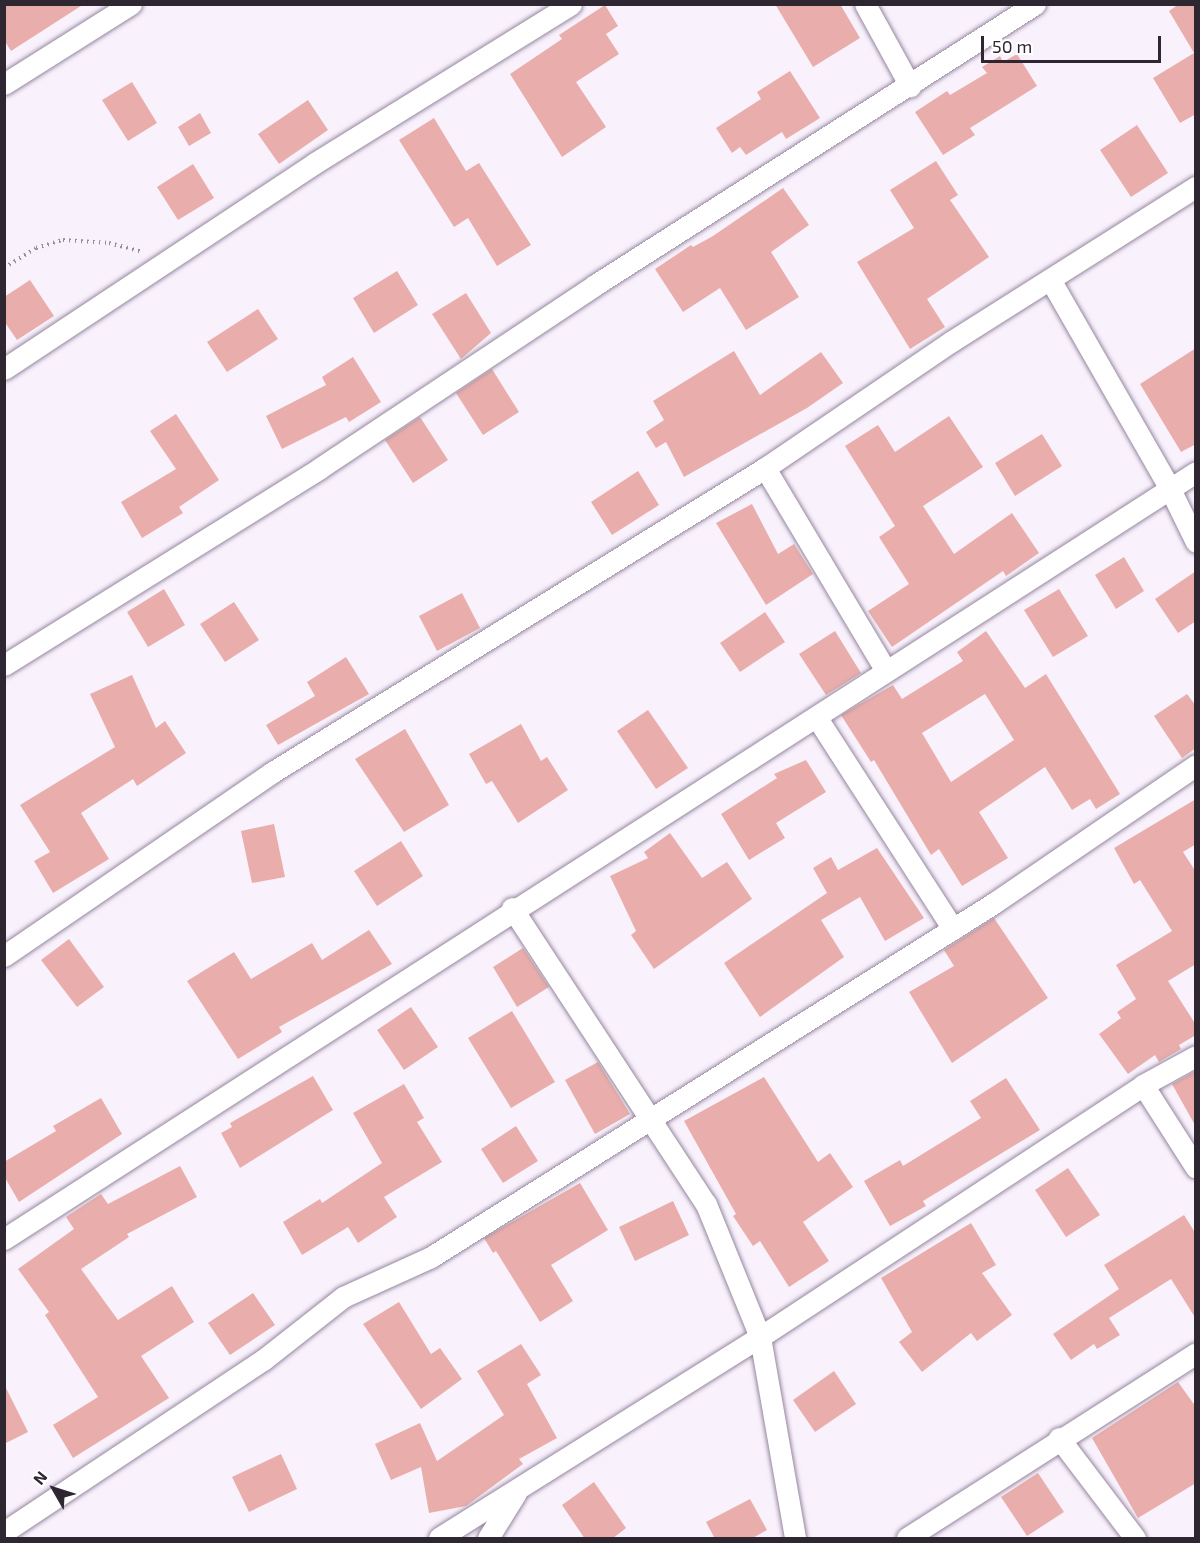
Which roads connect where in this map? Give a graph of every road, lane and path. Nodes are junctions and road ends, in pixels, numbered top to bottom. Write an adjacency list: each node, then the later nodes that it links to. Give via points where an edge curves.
1 (131, 4): 5 (street)
2 (571, 4): 9 (street, via 315,163)
3 (865, 4): 6 (street)
4 (1035, 4): 6 (street)
5 (4, 84)
6 (910, 87): 16 (street, via 743,189 320,468)
7 (1196, 187): 10 (street)
8 (4, 268): 9 (path, via 36,248 63,240 109,243 142,252)
9 (161, 268): 11 (street)
10 (1051, 281): 12 (street, via 952,341); 14 (street)
11 (4, 369)
12 (765, 468): 17 (street); 22 (street, via 271,773)
13 (1196, 472): 14 (street)
14 (1169, 487): 15 (street); 17 (street)
15 (1196, 542)
16 (4, 665)
17 (886, 671): 18 (street)
18 (817, 718): 20 (street); 21 (street)
19 (1196, 765): 21 (street)
20 (512, 908): 25 (street); 27 (street, via 425,969)
21 (953, 929): 25 (street)
22 (4, 956)
23 (1196, 1056): 24 (street)
24 (1143, 1085): 26 (street); 28 (street)
25 (653, 1118): 28 (street, via 706,1204); 32 (street, via 431,1257 343,1297 263,1360)
26 (1196, 1168)
27 (4, 1239)
28 (760, 1337): 31 (street); 35 (street)
29 (1196, 1353): 30 (street)
30 (1059, 1438): 36 (street, via 1006,1477); 37 (street)
31 (519, 1488): 33 (street); 34 (street)
32 (4, 1532)
33 (439, 1539)
34 (488, 1539)
35 (795, 1539)
36 (907, 1539)
37 (1135, 1539)

